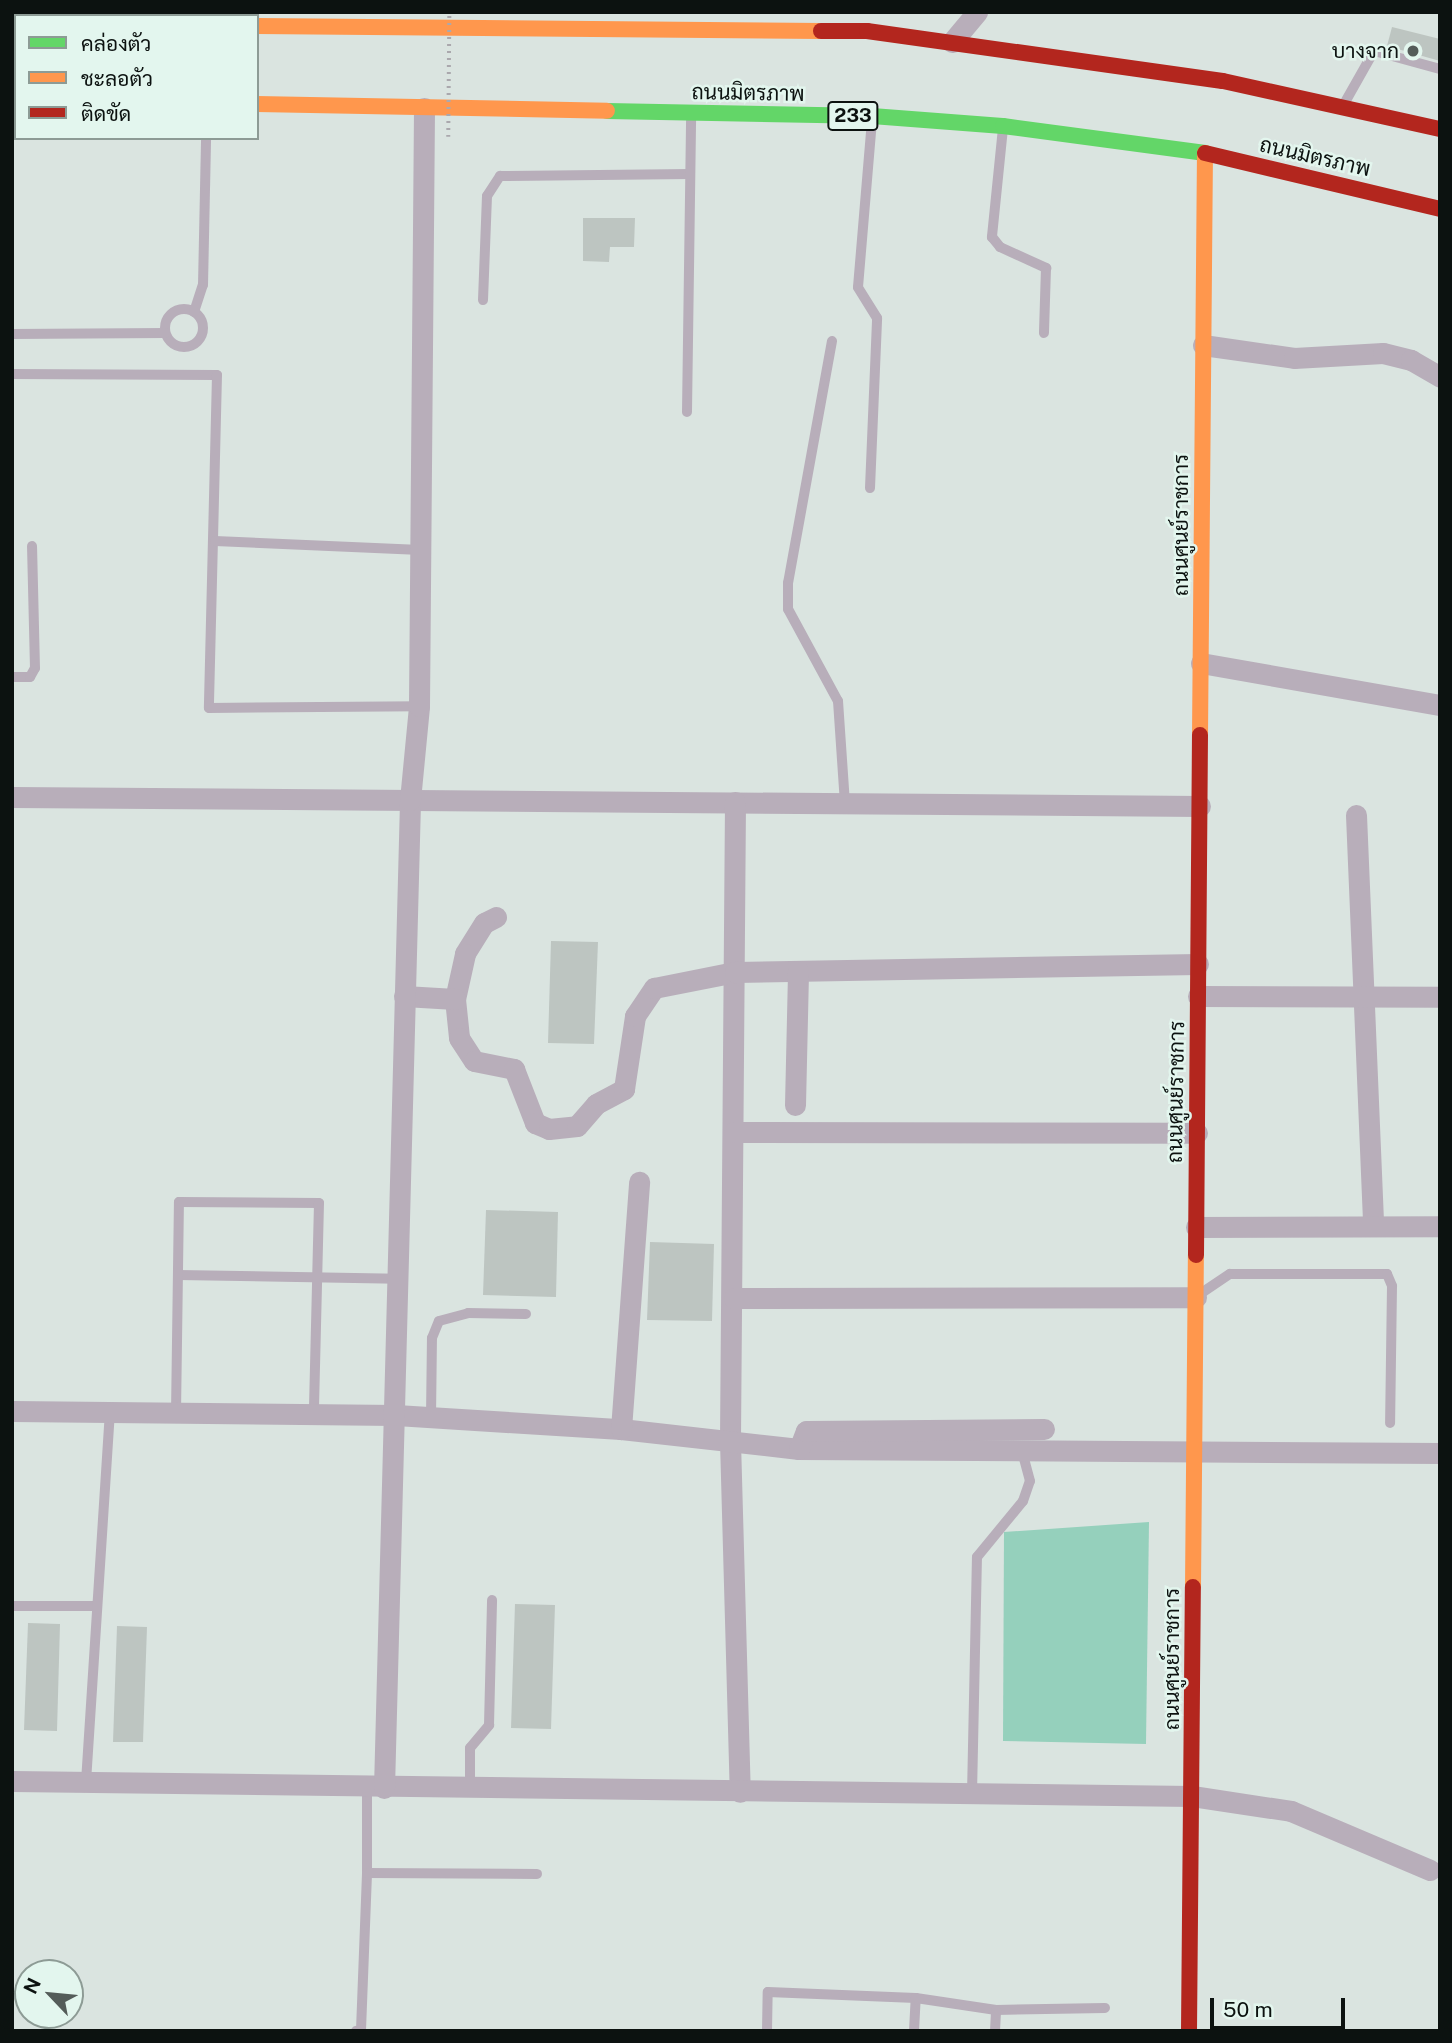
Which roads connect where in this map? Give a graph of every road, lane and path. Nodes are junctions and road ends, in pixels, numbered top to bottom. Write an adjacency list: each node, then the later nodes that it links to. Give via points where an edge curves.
1 (449, 12): 18 (path, bridge)
2 (976, 12): 9 (street)
3 (259, 18): 4 (main road)
4 (305, 19): 5 (main road); 8 (main road)
5 (477, 20): 6 (main road)
6 (662, 21): 7 (main road)
7 (869, 22): 9 (main road)
8 (259, 26)
9 (952, 43): 12 (main road, via 1223,81)
10 (1440, 69): 12 (lane, via 1374,51)
11 (259, 104): 13 (main road, ถนนมิตรภาพ / 233)
12 (1343, 104): 17 (main road)
13 (424, 108): 14 (main road, ถนนมิตรภาพ / 233); 36 (street)
14 (691, 112): 15 (main road, ถนนมิตรภาพ / 233); 21 (lane)
15 (872, 116): 16 (main road, ถนนมิตรภาพ / 233); 33 (lane, via 858,287 877,318)
16 (1003, 127): 20 (main road, ถนนมิตรภาพ / 233); 26 (lane, via 992,237 1000,247 1048,272)
17 (1440, 129)
18 (448, 137)
19 (206, 140): 24 (lane, via 203,285)
20 (1205, 153): 22 (main road, ถนนมิตรภาพ / 233); 29 (main road, ถนนศูนย์ราชการ)
21 (690, 174): 23 (lane, via 500,176 487,197); 32 (lane)
22 (1440, 209)
23 (482, 300)
24 (194, 312): 25 (lane, via 175,312); 25 (lane, via 202,327 197,342 181,347)
25 (166, 332): 27 (lane)
26 (1044, 333)
27 (12, 334)
28 (832, 341): 44 (lane, via 788,583 788,609 838,701)
29 (1203, 345): 31 (street, via 1294,358 1383,353 1411,360); 37 (main road, ถนนศูนย์ราชการ)
30 (12, 374): 34 (lane, via 217,375)
31 (1440, 377)
32 (687, 412)
33 (870, 488)
34 (215, 541): 36 (lane); 40 (lane, via 209,708)
35 (32, 546): 38 (lane, via 35,668 30,677)
36 (421, 550): 40 (street)
37 (1201, 663): 39 (street); 45 (main road, ถนนศูนย์ราชการ)
38 (12, 677)
39 (1440, 705)
40 (419, 706): 42 (street)
41 (12, 797): 42 (street)
42 (410, 800): 43 (street); 51 (street)
43 (736, 802): 44 (street); 50 (street)
44 (845, 803): 45 (street)
45 (1200, 806): 48 (main road, ถนนศูนย์ราชการ)
46 (1356, 815): 53 (street)
47 (496, 917): 55 (street, via 484,923 470,944)
48 (1198, 964): 49 (street); 52 (main road, ถนนศูนย์ราชการ)
49 (798, 971): 50 (street); 56 (street)
50 (735, 972): 55 (street, via 654,988 642,998 624,1089 597,1104 577,1126 565,1128 535,1123 514,1069 486,1067 466,1053); 57 (street)
51 (404, 996): 55 (street); 65 (street)
52 (1198, 996): 53 (street); 58 (main road, ถนนศูนย์ราชการ)
53 (1364, 997): 54 (street); 60 (street)
54 (1440, 997)
55 (455, 999)
56 (795, 1105)
57 (734, 1132): 58 (street); 67 (street)
58 (1197, 1133): 62 (main road, ถนนศูนย์ราชการ)
59 (639, 1182): 76 (street)
60 (1373, 1226): 61 (street); 62 (street)
61 (1440, 1226)
62 (1196, 1227): 66 (main road, ถนนศูนย์ราชการ)
63 (178, 1275): 64 (lane); 64 (lane, via 179,1202 319,1203); 71 (lane)
64 (317, 1278): 65 (lane); 72 (lane)
65 (397, 1279): 73 (street)
66 (1196, 1297): 67 (street); 75 (lane, via 1230,1274 1387,1274 1392,1286); 81 (main road, ถนนศูนย์ราชการ)
67 (734, 1298): 78 (street)
68 (526, 1314): 74 (lane, via 468,1313 439,1321 432,1338)
69 (12, 1411): 70 (street)
70 (110, 1412): 71 (street); 85 (lane)
71 (176, 1413): 72 (street)
72 (314, 1414): 73 (street)
73 (396, 1415): 74 (street); 88 (street)
74 (431, 1417): 76 (street)
75 (1390, 1423)
76 (621, 1429): 78 (street)
77 (1044, 1429): 79 (street, via 806,1431)
78 (730, 1441): 79 (street); 90 (street)
79 (799, 1449): 80 (street)
80 (1022, 1452): 81 (street); 91 (lane, via 1030,1481 1023,1501 977,1557)
81 (1194, 1453): 82 (street); 92 (main road, ถนนศูนย์ราชการ)
82 (1440, 1453)
83 (492, 1600): 89 (lane, via 489,1726 470,1748)
84 (12, 1606): 85 (lane)
85 (97, 1606): 87 (lane)
86 (12, 1781): 87 (street)
87 (86, 1782): 88 (street)
88 (376, 1788): 89 (street); 94 (lane)
89 (470, 1789): 90 (street)
90 (740, 1791): 91 (street)
91 (972, 1794): 92 (street)
92 (1192, 1796): 93 (street, via 1291,1811); 104 (main road, ถนนศูนย์ราชการ)
93 (1430, 1870)
94 (367, 1873): 95 (lane); 99 (lane)
95 (537, 1874)
96 (916, 1998): 98 (lane); 101 (lane, via 768,1992); 102 (lane)
97 (1105, 2008): 98 (lane)
98 (996, 2010): 103 (lane)
99 (361, 2030): 100 (lane)
100 (356, 2031)
101 (767, 2031)
102 (914, 2031)
103 (995, 2031)
104 (1189, 2031)

